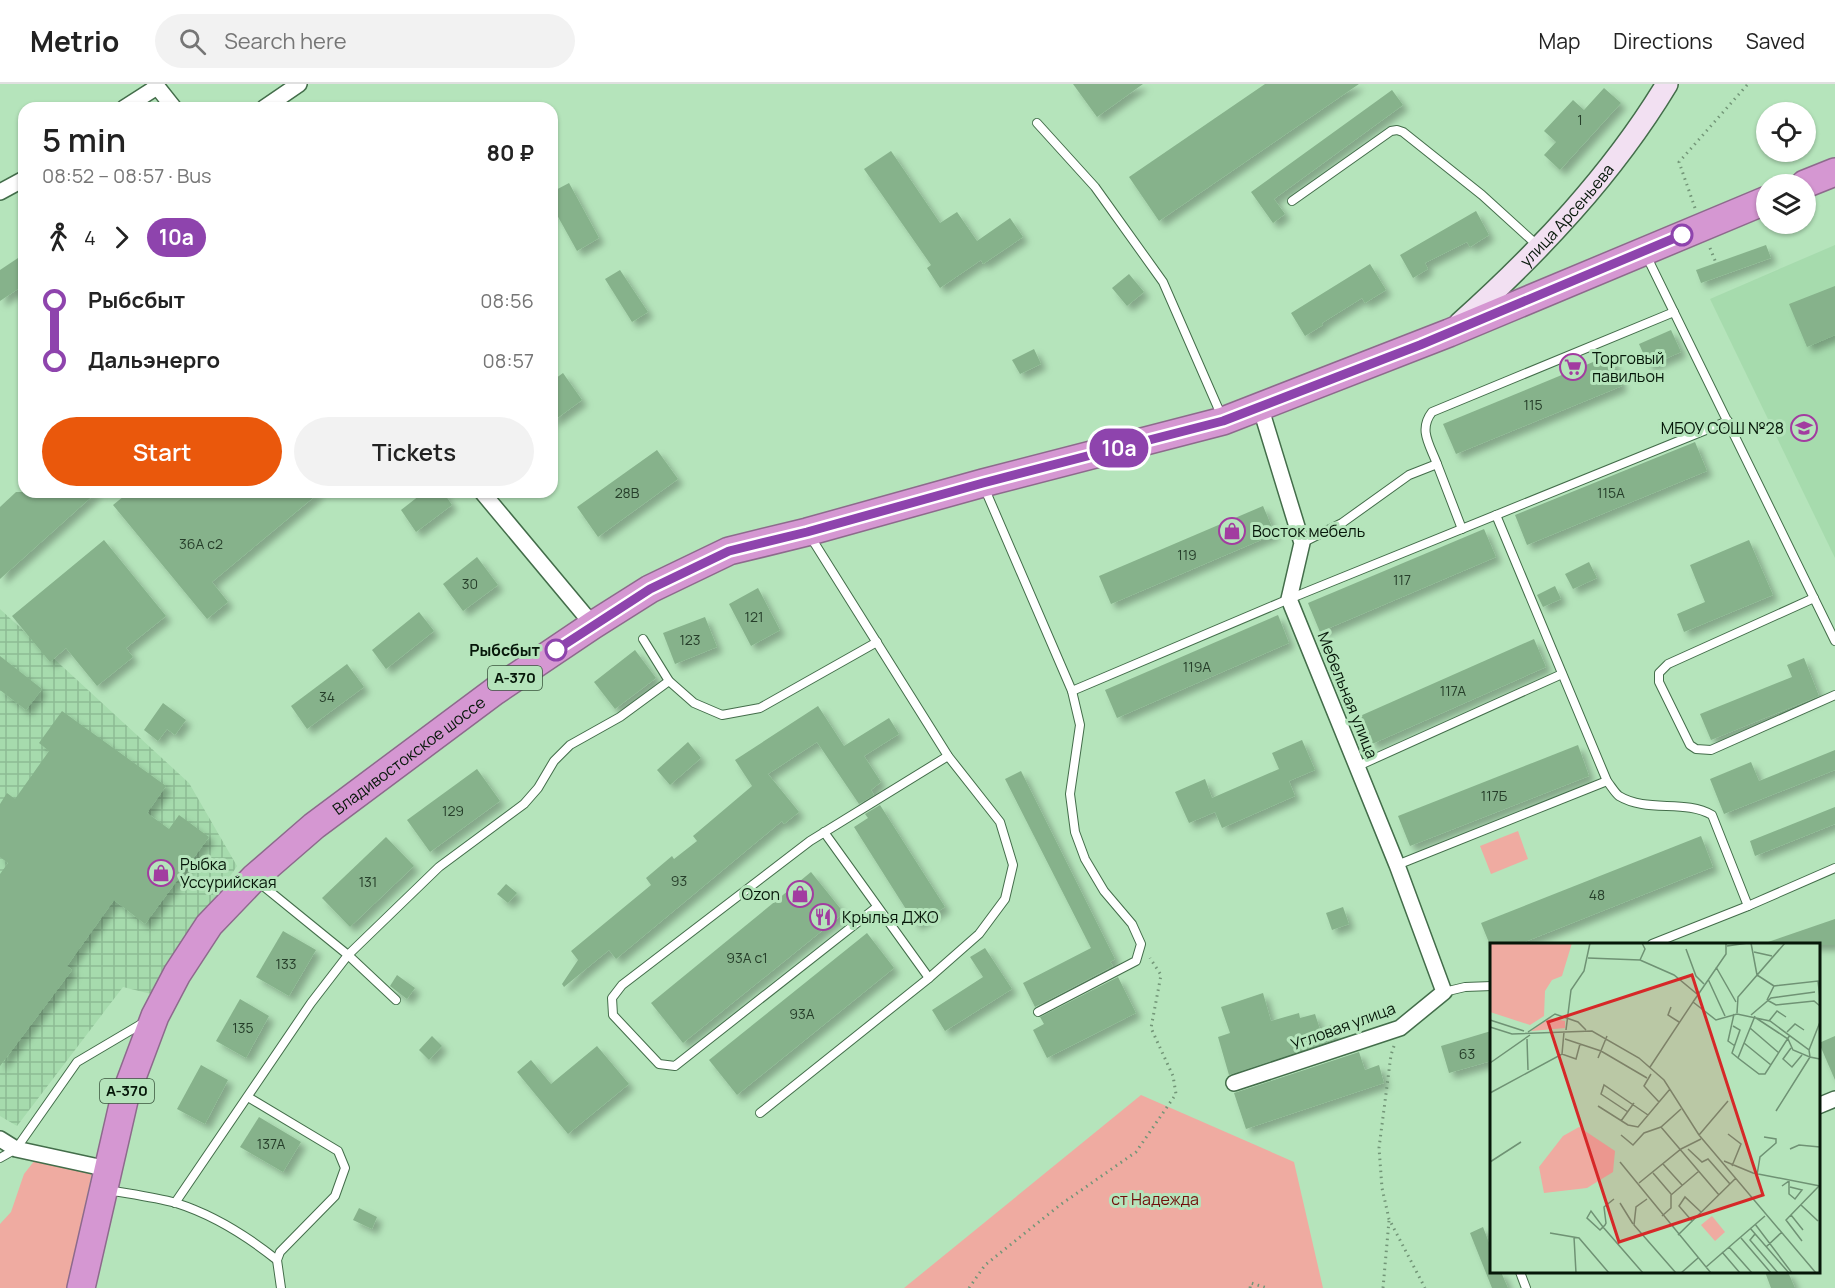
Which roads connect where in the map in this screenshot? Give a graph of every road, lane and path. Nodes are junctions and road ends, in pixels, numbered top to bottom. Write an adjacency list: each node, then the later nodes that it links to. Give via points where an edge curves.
1 (299, 84): 7 (street)
2 (1665, 84): 16 (street, улица Арсеньева, via 1648,114 1602,175)
3 (1748, 84): 9 (path)
4 (156, 85): 5 (street); 6 (street)
5 (132, 102)
6 (169, 102)
7 (273, 102)
8 (1037, 123): 21 (lane, via 1095,187 1162,282)
9 (1678, 162)
10 (1835, 172): 11 (highway)
11 (1816, 180)
12 (18, 182): 13 (street)
13 (0, 192)
14 (1292, 201): 16 (lane, via 1390,130 1397,130 1482,195)
15 (1756, 205): 17 (highway, Владивостокское шоссе / А-370)
16 (1540, 248): 19 (street, улица Арсеньева)
17 (1644, 251): 18 (lane); 19 (highway, Владивостокское шоссе / А-370)
18 (1674, 312): 22 (lane); 23 (lane, via 1432,412 1425,431)
19 (1449, 333): 20 (highway, Владивостокское шоссе / А-370)
20 (1260, 406): 21 (highway, Владивостокское шоссе / А-370); 29 (street)
21 (1223, 421): 24 (highway, Владивостокское шоссе / А-370)
22 (1728, 421): 26 (lane); 30 (lane)
23 (1437, 464): 27 (lane); 29 (lane, via 1408,475 1342,523)
24 (983, 483): 28 (highway, Владивостокское шоссе / А-370); 38 (lane)
25 (487, 498): 32 (street)
26 (1496, 515): 27 (lane); 36 (lane)
27 (1461, 529): 31 (lane)
28 (807, 532): 32 (highway, Владивостокское шоссе / А-370, via 729,551 650,589); 35 (lane)
29 (1302, 543): 31 (street)
30 (1814, 598): 34 (lane); 39 (lane, via 1668,663 1659,673 1659,682 1690,745 1696,749 1711,750)
31 (1289, 599): 38 (lane); 41 (street, Мебельная улица)
32 (593, 625): 46 (highway, Владивостокское шоссе / А-370, via 403,759 314,826)
33 (643, 639): 37 (lane)
34 (1835, 641)
35 (877, 642): 37 (lane, via 760,708 722,716 694,703); 40 (lane)
36 (1562, 674): 41 (lane); 42 (lane)
37 (669, 681): 51 (lane, via 620,717 570,745 524,804 439,867)
38 (1072, 691): 50 (lane, via 1080,725 1070,794 1075,832 1084,860 1132,924)
39 (1835, 695)
40 (948, 756): 43 (lane); 52 (lane, via 1000,822 1012,865 1005,899 979,934)
41 (1358, 766): 44 (street, Мебельная улица)
42 (1607, 781): 44 (lane); 47 (lane, via 1618,795 1636,802 1696,809 1712,815)
43 (824, 832): 48 (lane); 48 (lane, via 622,985 612,998 613,1015 659,1064 675,1066)
44 (1397, 865): 54 (street, Мебельная улица)
45 (1835, 868): 47 (lane)
46 (254, 878): 51 (lane); 57 (highway, Владивостокское шоссе / А-370, via 209,926)
47 (1748, 906): 49 (lane)
48 (877, 907): 52 (lane)
49 (1657, 943)
50 (1141, 944): 56 (lane, via 1136,961); 74 (path, via 1161,975 1151,1028 1173,1076 1176,1094 1136,1152 1060,1205 985,1265)
51 (348, 955): 55 (lane); 60 (lane)
52 (929, 978): 63 (lane)
53 (1490, 986): 54 (lane, Угловая улица)
54 (1443, 992): 58 (street, Угловая улица)
55 (396, 999)
56 (1038, 1012)
57 (155, 1016): 65 (lane, via 77,1062); 67 (highway, Владивостокское шоссе / А-370, via 125,1096)
58 (1400, 1028): 59 (street, Угловая улица); 69 (path, via 1391,1055 1379,1148)
59 (1234, 1083)
60 (248, 1097): 68 (lane); 70 (lane, via 338,1151 345,1168 335,1196 280,1252)
61 (1835, 1099): 62 (street)
62 (1820, 1105)
63 (760, 1113)
64 (0, 1139): 65 (street)
65 (16, 1149): 66 (lane); 67 (street)
66 (0, 1158)
67 (106, 1179): 68 (lane); 72 (highway, Владивостокское шоссе / А-370)
68 (175, 1203): 70 (lane, via 248,1237)
69 (1389, 1219): 77 (path); 78 (path)
70 (277, 1260): 73 (lane)
71 (1520, 1273): 79 (lane)
72 (81, 1288)
73 (281, 1288)
74 (969, 1288)
75 (1250, 1288): 76 (path, via 1251,1283)
76 (1267, 1288)
77 (1383, 1288)
78 (1425, 1288)
79 (1526, 1288)

